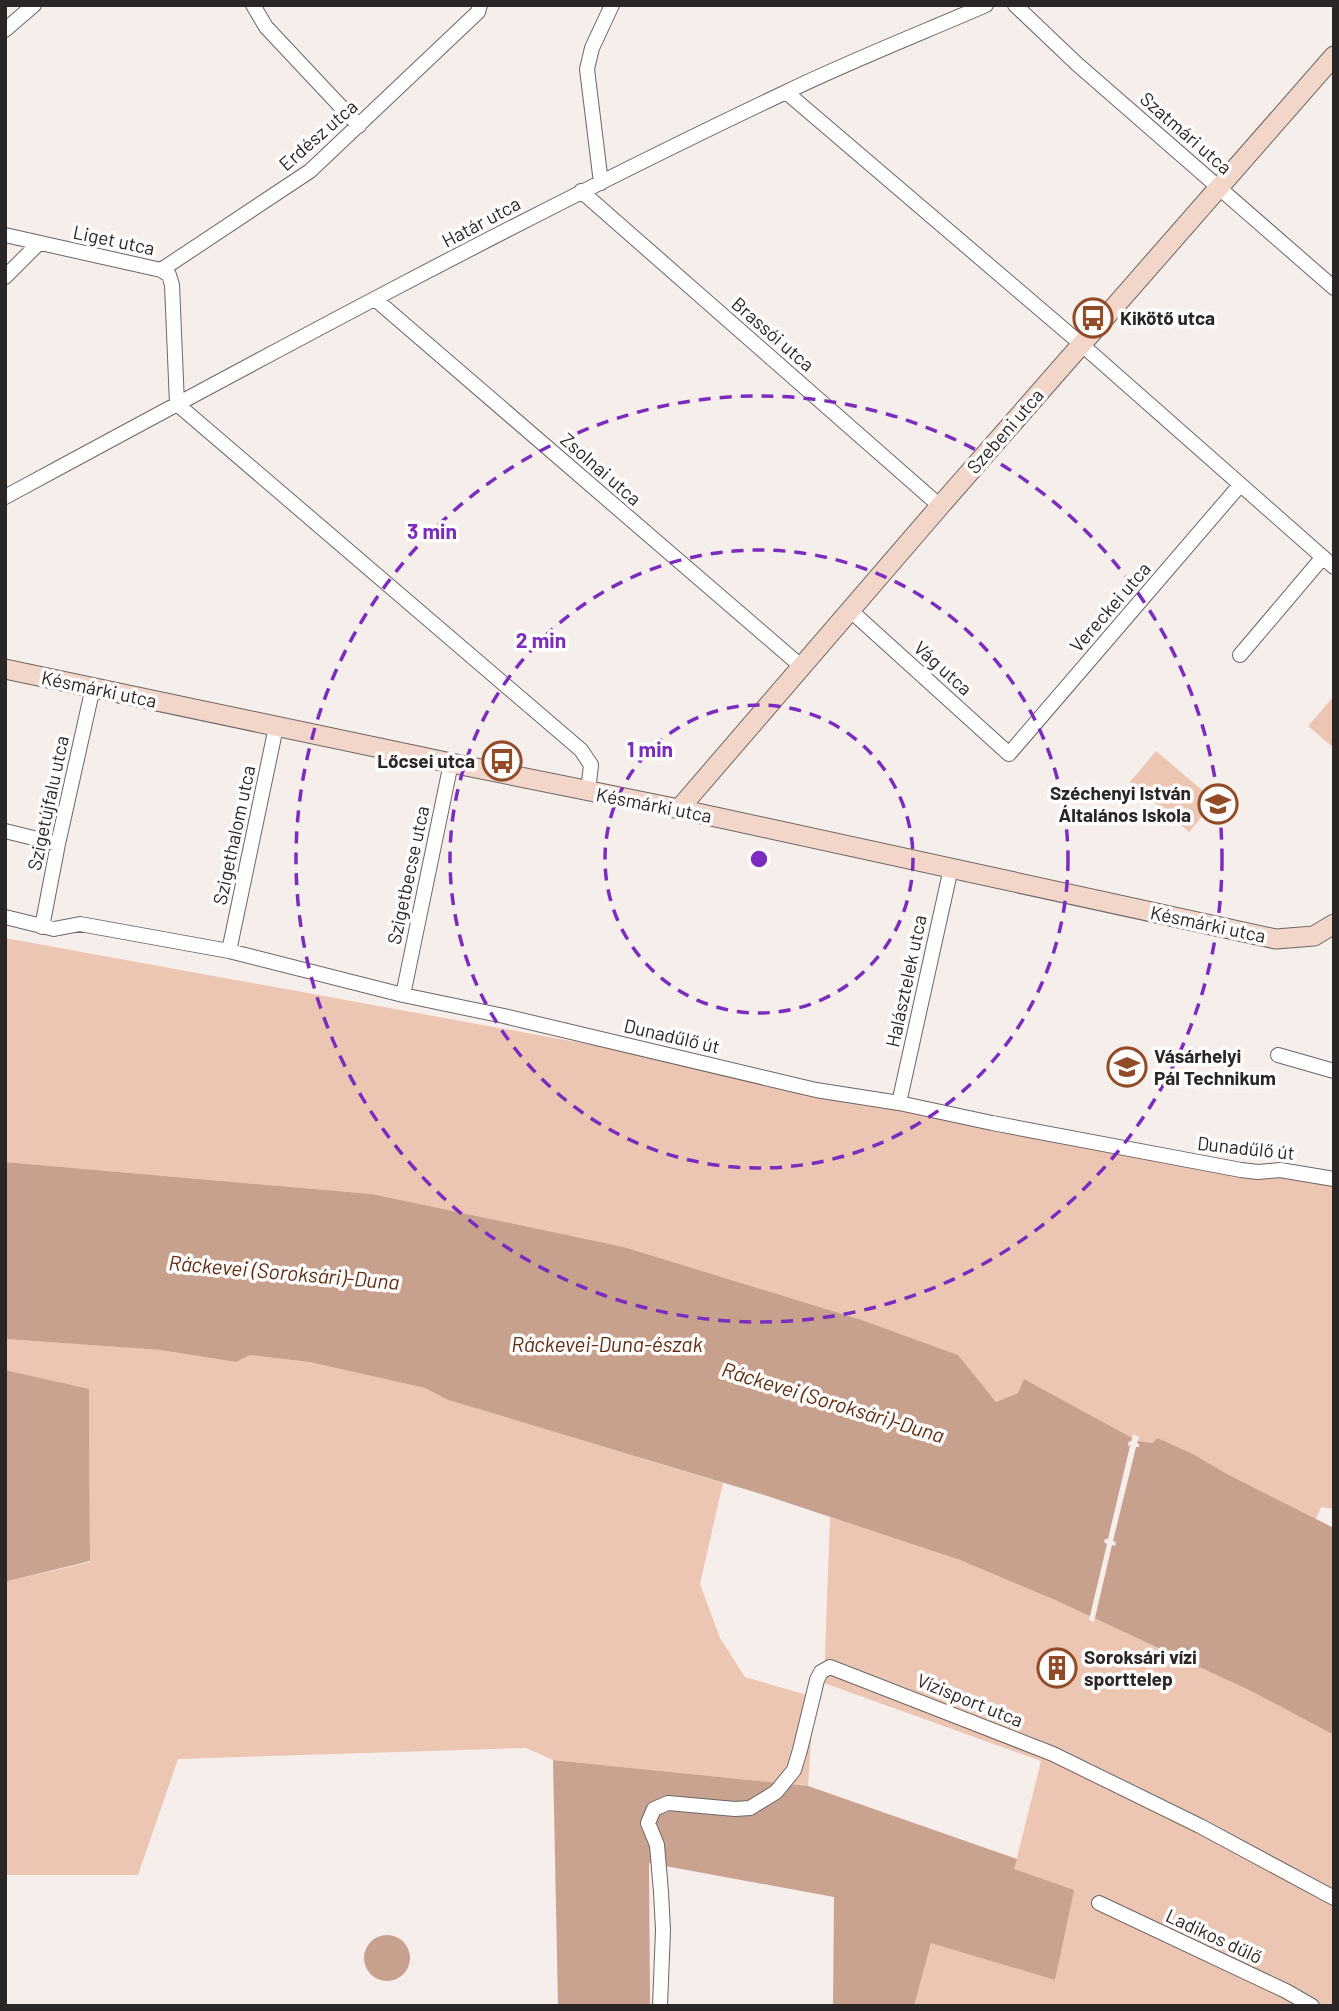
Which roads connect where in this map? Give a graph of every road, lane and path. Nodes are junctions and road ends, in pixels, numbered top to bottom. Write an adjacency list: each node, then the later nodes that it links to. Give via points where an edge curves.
1 (34, 5): 7 (street)
2 (253, 5): 10 (street, via 266,27)
3 (480, 5): 10 (street, Erdész utca, via 478,12)
4 (612, 5): 11 (street, via 587,69)
5 (986, 5): 9 (street, Határ utca)
6 (1015, 5): 12 (street, Szatmári utca)
7 (5, 30)
8 (1334, 56): 12 (street, Szebeni utca)
9 (786, 92): 11 (street, Határ utca); 20 (street)
10 (359, 126): 16 (street, Erdész utca, via 310,171)
11 (601, 183): 13 (street, Határ utca)
12 (1218, 187): 18 (street, Szatmári utca); 20 (street, Szebeni utca)
13 (581, 191): 19 (street, Határ utca); 24 (street, Brassói utca)
14 (5, 235): 15 (street, Liget utca)
15 (39, 243): 16 (street, Liget utca); 17 (street)
16 (161, 270): 21 (street, Liget utca, via 172,285)
17 (5, 277)
18 (1334, 288)
19 (375, 299): 21 (street, Határ utca); 28 (street, Zsolnai utca)
20 (1081, 344): 22 (street); 24 (street, Szebeni utca)
21 (177, 404): 23 (street, Határ utca); 34 (street, via 582,750 591,765)
22 (1240, 485): 25 (street); 32 (street, Vereckei utca)
23 (5, 497)
24 (940, 506): 26 (street, Szebeni utca)
25 (1328, 562): 27 (street)
26 (851, 611): 28 (street, Szebeni utca); 32 (street, Vág utca)
27 (1240, 655)
28 (802, 667): 35 (street, Szebeni utca)
29 (5, 669): 30 (street, Késmárki utca)
30 (93, 687): 31 (street, Késmárki utca); 37 (street, Szigetújfalu utca)
31 (276, 727): 33 (street, Késmárki utca); 42 (street, Szigethalom utca)
32 (1009, 754)
33 (452, 763): 34 (street, Késmárki utca); 43 (street, Szigetbecse utca)
34 (588, 791): 35 (street, Késmárki utca)
35 (679, 809): 38 (street, Késmárki utca)
36 (5, 831): 37 (street)
37 (58, 844): 41 (street, Szigetújfalu utca)
38 (951, 868): 40 (street, Késmárki utca, via 1276,939 1314,936); 46 (street, Halásztelek utca)
39 (5, 917): 41 (street, Dunadűlő út)
40 (1334, 924)
41 (43, 927): 42 (street, Dunadűlő út, via 80,924)
42 (229, 951): 43 (street, Dunadűlő út)
43 (403, 995): 46 (street, Dunadűlő út, via 817,1090)
44 (1278, 1055): 45 (street)
45 (1334, 1071)
46 (899, 1103): 47 (street, Dunadűlő út, via 1241,1170)
47 (1334, 1178)
48 (1334, 1898): 50 (street, Vízisport utca, via 1052,1754 830,1667 817,1680 793,1770 776,1792 750,1808 668,1803 654,1808 648,1824 657,1845 662,1892)
49 (1099, 1903): 51 (street, Ladikos dűlő)
50 (660, 2006)
51 (1312, 2006)

